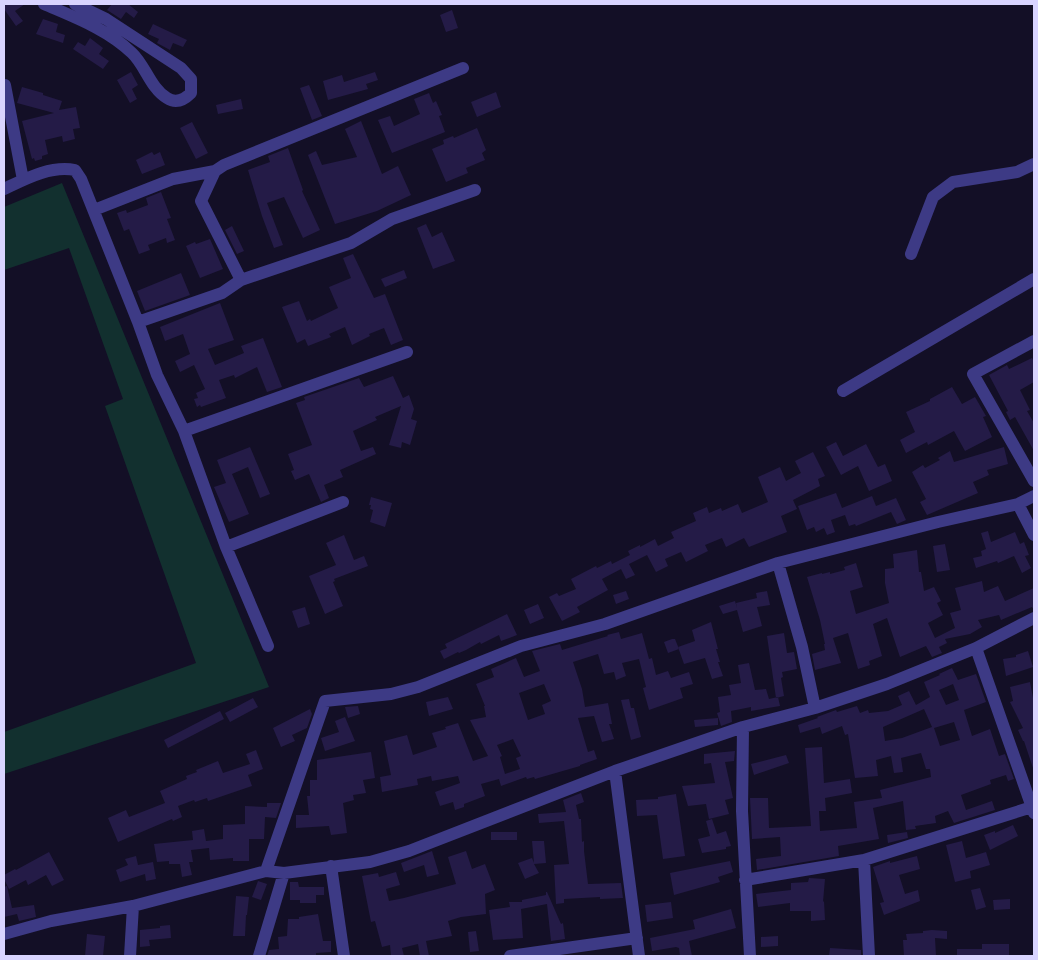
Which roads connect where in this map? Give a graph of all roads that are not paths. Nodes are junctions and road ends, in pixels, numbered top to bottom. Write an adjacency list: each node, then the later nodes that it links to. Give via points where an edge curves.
1 (44, 4): 2 (street, via 102,30 122,45 132,53 165,97 178,101 191,93 191,79 181,68 106,19)
2 (75, 4)
3 (463, 68): 6 (street, via 224,164)
4 (6, 84): 7 (street)
5 (1034, 164): 11 (street, via 1017,172 952,182 933,197)
6 (215, 171): 10 (street, via 173,179); 13 (street, via 201,201)
7 (23, 180): 8 (street); 10 (street, via 56,169 75,170)
8 (4, 189)
9 (475, 190): 13 (street, via 392,219 351,244)
10 (94, 210): 14 (street)
11 (912, 254)
12 (1034, 279): 17 (street)
13 (241, 280): 14 (street, via 222,293)
14 (138, 322): 18 (street, via 162,386)
15 (1034, 341): 19 (street, via 973,374)
16 (407, 352): 18 (street)
17 (843, 391)
18 (184, 431): 24 (street)
19 (1034, 481)
20 (1034, 496): 22 (street)
21 (343, 502): 24 (street)
22 (1018, 504): 23 (street); 25 (street)
23 (1034, 535)
24 (226, 547): 27 (street)
25 (778, 563): 29 (street); 35 (street, via 605,624 521,646 418,687 391,694 325,701)
26 (1034, 618): 28 (street)
27 (268, 646)
28 (976, 648): 29 (street, via 887,684); 32 (street)
29 (815, 708): 30 (street)
30 (743, 727): 31 (street); 37 (street)
31 (615, 771): 34 (street, via 409,851 370,862); 40 (street)
32 (1033, 811): 33 (street)
33 (864, 860): 37 (street); 47 (street)
34 (331, 866): 36 (street); 43 (street)
35 (266, 871): 36 (street); 38 (street)
36 (284, 873): 42 (street)
37 (745, 880): 46 (street)
38 (133, 906): 39 (street, via 51,921); 41 (street)
39 (4, 934)
40 (637, 938): 44 (street); 45 (street)
41 (130, 956)
42 (259, 956)
43 (344, 956)
44 (510, 956)
45 (638, 956)
46 (750, 956)
47 (869, 956)

